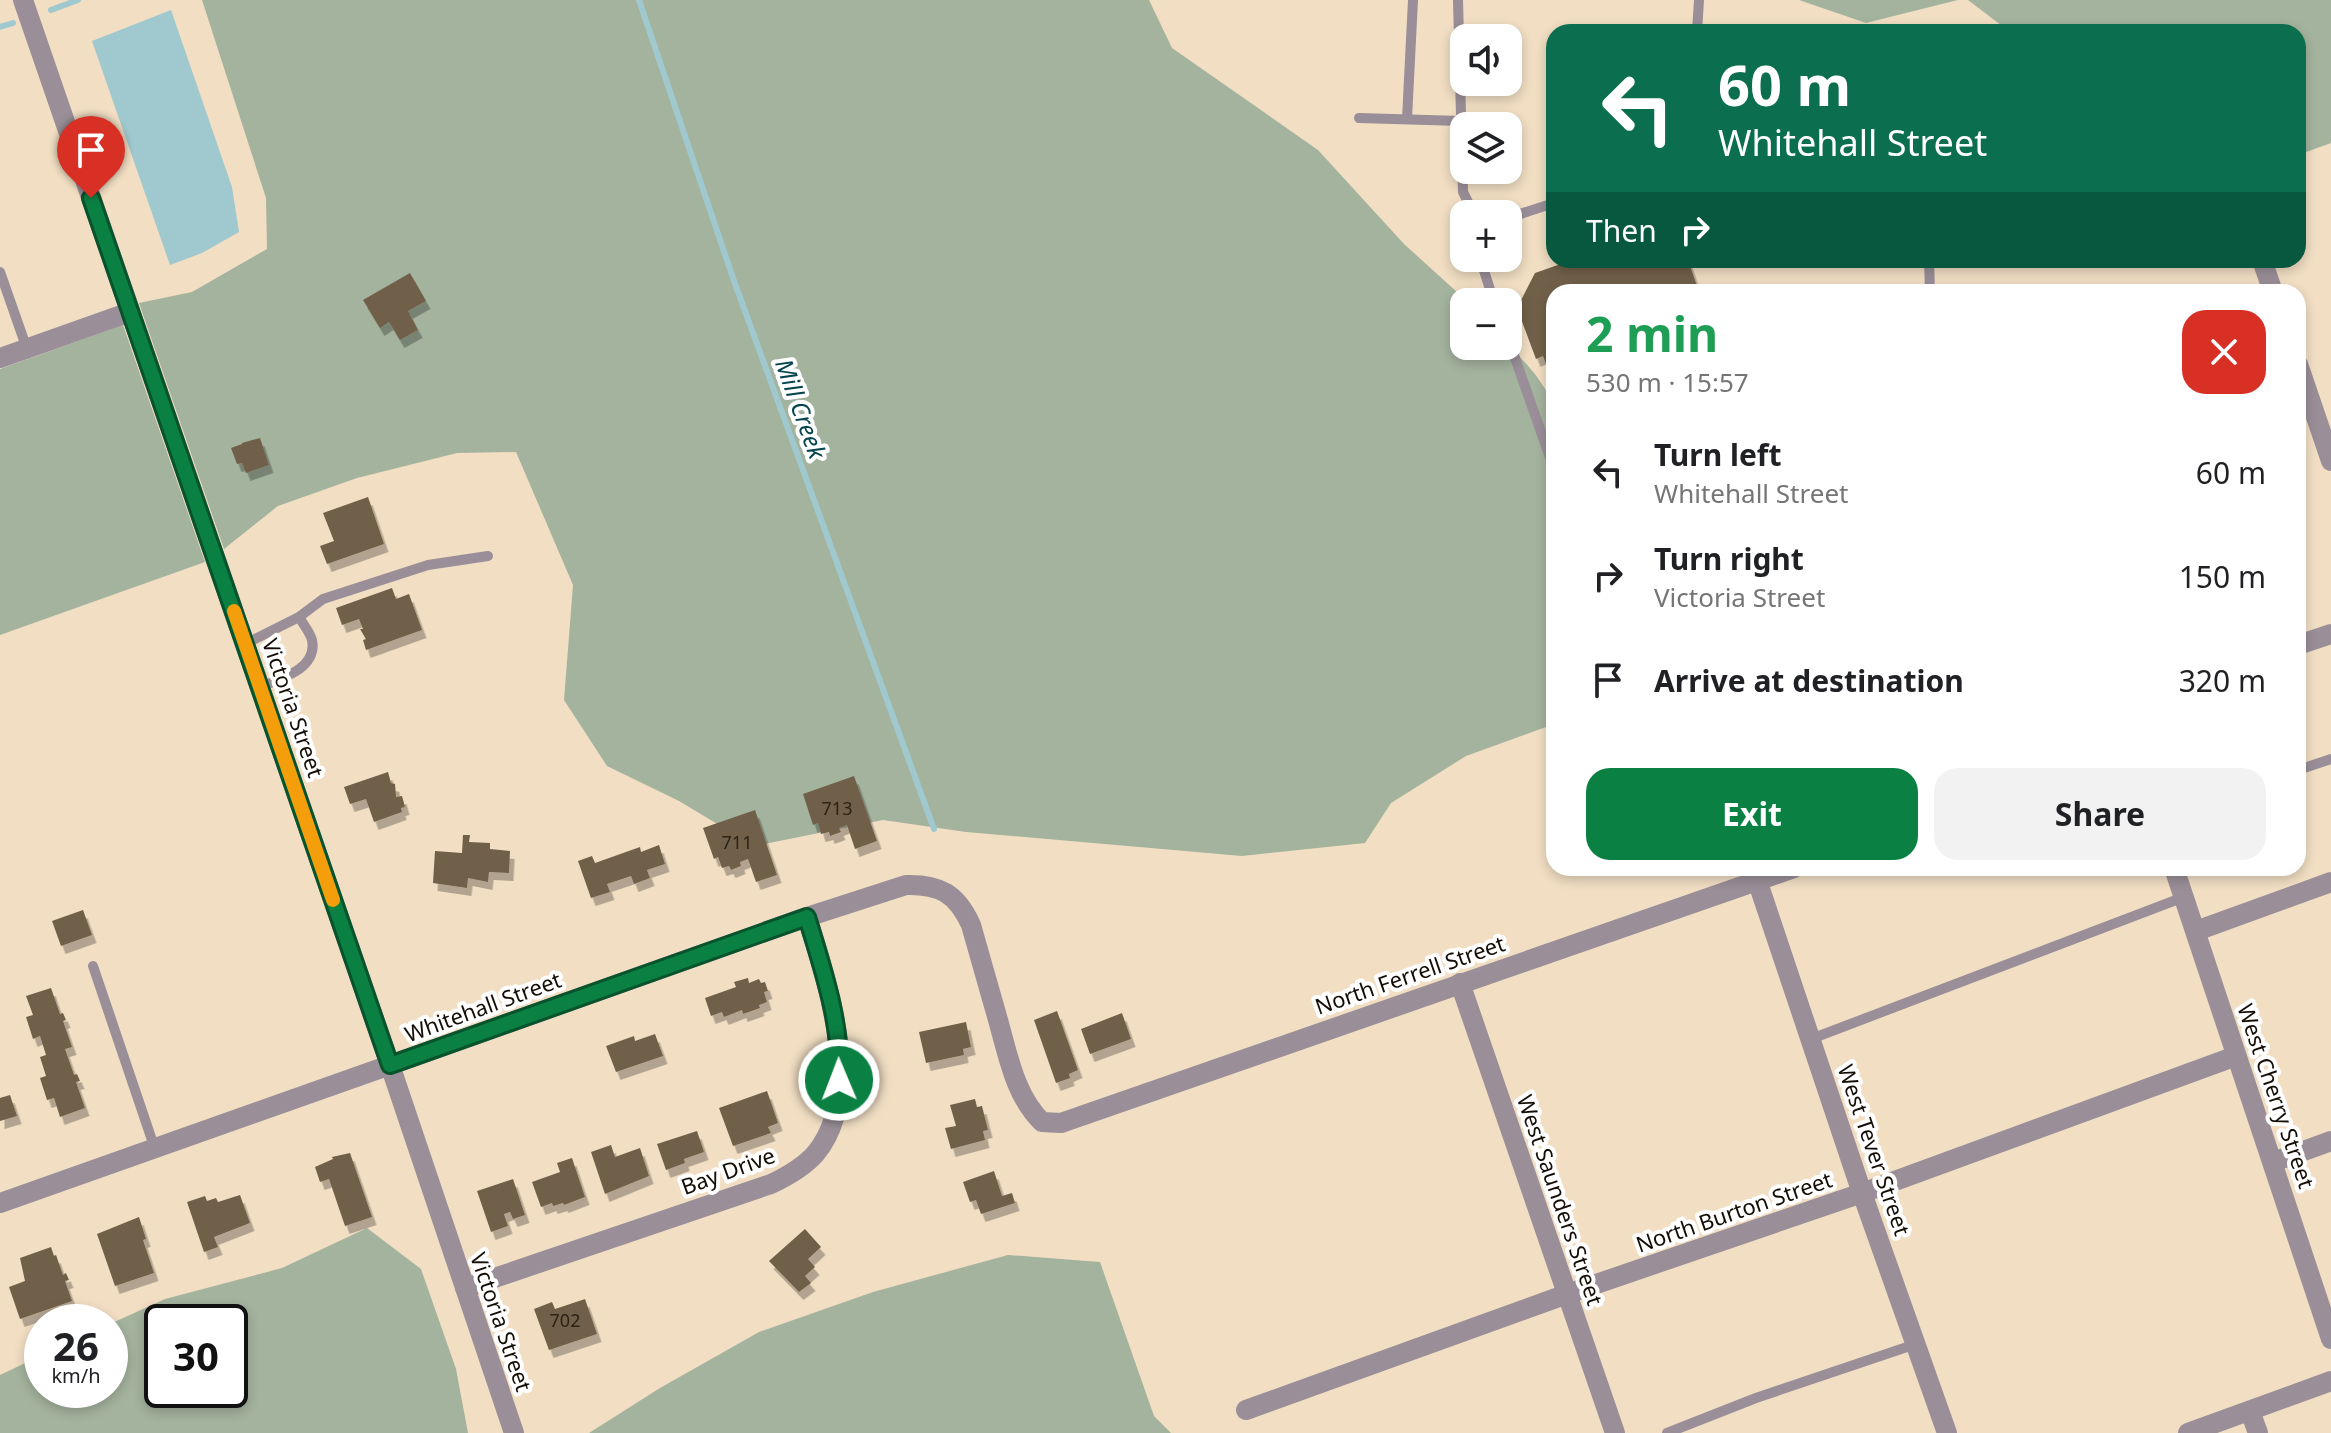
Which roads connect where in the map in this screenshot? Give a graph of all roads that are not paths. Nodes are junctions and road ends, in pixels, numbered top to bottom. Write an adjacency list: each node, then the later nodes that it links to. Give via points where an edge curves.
1 (23, 0): 13 (street, Victoria Street)
2 (1413, 0): 8 (lane)
3 (1458, 0): 6 (lane)
4 (1699, 0): 5 (lane)
5 (1698, 24)
6 (1461, 112)
7 (1359, 118): 8 (lane)
8 (1407, 119): 9 (lane)
9 (1450, 121)
10 (1546, 206): 11 (lane)
11 (1522, 213)
12 (0, 272): 14 (lane)
13 (130, 312): 14 (street); 24 (street, Victoria Street)
14 (27, 349): 15 (street)
15 (0, 358)
16 (1516, 360): 18 (lane)
17 (2306, 388): 19 (street)
18 (1546, 446)
19 (2331, 461)
20 (488, 556): 21 (lane, via 428,565 366,584 323,599)
21 (299, 617): 24 (lane); 25 (lane, via 312,640 310,654 299,671)
22 (2331, 634): 23 (street)
23 (2306, 642)
24 (245, 644): 25 (street, Victoria Street)
25 (260, 687): 39 (street, Victoria Street)
26 (2331, 759): 27 (lane)
27 (2306, 767)
28 (1750, 876): 36 (street, North Ferrell Street)
29 (1756, 876): 37 (street, West Tever Street)
30 (2177, 876): 32 (street, West Cherry Street)
31 (2331, 882): 34 (street)
32 (2184, 897): 34 (street, West Cherry Street); 37 (lane)
33 (807, 917): 39 (street, Whitehall Street); 40 (street, Whitehall Street, via 906,885 923,884 953,897 971,925 1015,1077); 46 (street, Bay Drive, via 825,975 840,1056 833,1117 817,1151 771,1184)
34 (2196, 931): 38 (street, West Cherry Street)
35 (93, 966): 42 (lane)
36 (1460, 983): 40 (street, North Ferrell Street, via 1070,1120); 47 (street, West Saunders Street)
37 (1811, 1039): 44 (street, West Tever Street)
38 (2236, 1056): 43 (street, West Cherry Street); 44 (street, North Burton Street)
39 (390, 1065): 42 (street, Whitehall Street); 46 (street, Victoria Street)
40 (1042, 1122)
41 (2331, 1141): 43 (street)
42 (155, 1149): 45 (street, Whitehall Street)
43 (2273, 1162): 48 (street, West Cherry Street)
44 (1862, 1193): 47 (street, North Burton Street); 49 (street, West Tever Street)
45 (0, 1203)
46 (465, 1288): 53 (street, Victoria Street)
47 (1567, 1294): 51 (street, North Burton Street); 54 (street, West Saunders Street)
48 (2331, 1339)
49 (1916, 1344): 55 (lane); 56 (street, West Tever Street)
50 (2331, 1381): 52 (street)
51 (1246, 1410)
52 (2250, 1411): 57 (street); 58 (street)
53 (514, 1433)
54 (1615, 1433)
55 (1667, 1433)
56 (1947, 1433)
57 (2188, 1433)
58 (2258, 1433)

